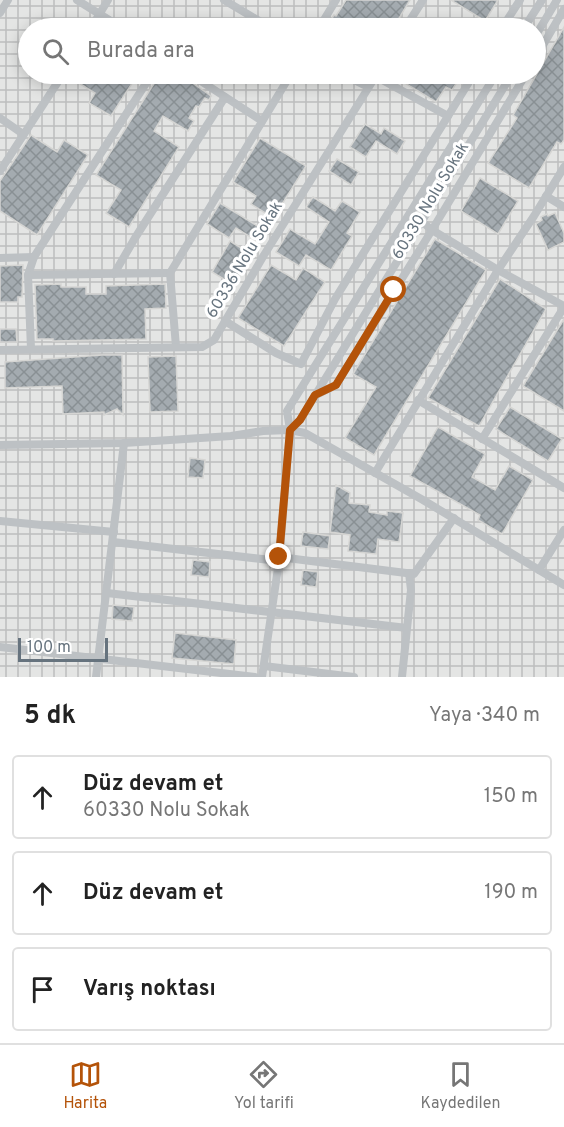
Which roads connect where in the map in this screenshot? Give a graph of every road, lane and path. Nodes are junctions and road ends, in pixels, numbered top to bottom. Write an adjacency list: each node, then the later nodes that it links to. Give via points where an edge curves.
1 (8, 0): 11 (street)
2 (77, 0): 12 (street)
3 (108, 0): 12 (street)
4 (224, 0): 15 (street)
5 (336, 0): 16 (street)
6 (423, 0): 17 (street)
7 (520, 0): 18 (street)
8 (542, 0): 19 (street)
9 (557, 0): 20 (street)
10 (564, 9): 21 (street)
11 (0, 13)
12 (100, 14): 13 (street); 14 (street)
13 (97, 18)
14 (106, 18)
15 (254, 18)
16 (325, 18)
17 (411, 18)
18 (508, 18)
19 (530, 18)
20 (546, 18)
21 (546, 40)
22 (56, 84): 38 (street)
23 (146, 84): 45 (street)
24 (205, 84): 34 (street)
25 (285, 84): 37 (street)
26 (362, 84): 33 (street)
27 (370, 84): 33 (street, 60336 Nolu Sokak)
28 (392, 84): 35 (street)
29 (468, 84): 35 (street)
30 (490, 84): 58 (street, via 287,411)
31 (506, 84): 43 (street)
32 (520, 84): 44 (street, 60330 Nolu Sokak)
33 (368, 87): 52 (street, 60336 Nolu Sokak)
34 (225, 97): 37 (street); 49 (street)
35 (448, 116): 52 (street, via 335,299 301,364)
36 (0, 118): 38 (street)
37 (262, 121): 48 (street)
38 (22, 134): 40 (street)
39 (564, 167): 41 (street)
40 (0, 171)
41 (546, 196): 42 (street); 47 (street)
42 (564, 207)
43 (421, 221): 44 (street); 56 (street)
44 (432, 230): 47 (street); 56 (street, 60330 Nolu Sokak, via 336,385)
45 (34, 257): 46 (street); 50 (street)
46 (0, 258)
47 (498, 270): 51 (street); 57 (street)
48 (170, 273): 49 (street); 53 (street)
49 (114, 274): 50 (street)
50 (28, 275): 54 (street)
51 (564, 306): 59 (street)
52 (225, 321): 53 (street, 60336 Nolu Sokak, via 214,340 202,347)
53 (176, 347): 54 (street, 60336 Nolu Sokak)
54 (31, 349): 55 (street, 60336 Nolu Sokak)
55 (0, 350)
56 (315, 395): 58 (street)
57 (418, 400): 59 (street); 62 (street)
58 (290, 430): 60 (street); 62 (street, via 305,433); 69 (street)
59 (482, 439): 63 (street)
60 (124, 443): 61 (street); 67 (street)
61 (0, 445)
62 (375, 473): 64 (street)
63 (564, 488)
64 (454, 518): 70 (street); 71 (street, via 414,574)
65 (0, 521): 67 (street)
66 (564, 530): 70 (street)
67 (114, 532): 68 (street)
68 (113, 542): 69 (street); 73 (street)
69 (279, 559): 71 (street); 74 (street)
70 (539, 570): 72 (street)
71 (409, 573): 75 (street)
72 (564, 585)
73 (106, 593): 74 (street); 77 (street)
74 (271, 613): 75 (street); 78 (street)
75 (407, 627): 83 (street)
76 (0, 647): 77 (street)
77 (98, 660): 79 (street); 80 (street)
78 (264, 666): 81 (street); 82 (street)
79 (96, 677)
80 (255, 677)
81 (262, 677)
82 (354, 677)
83 (402, 677)

